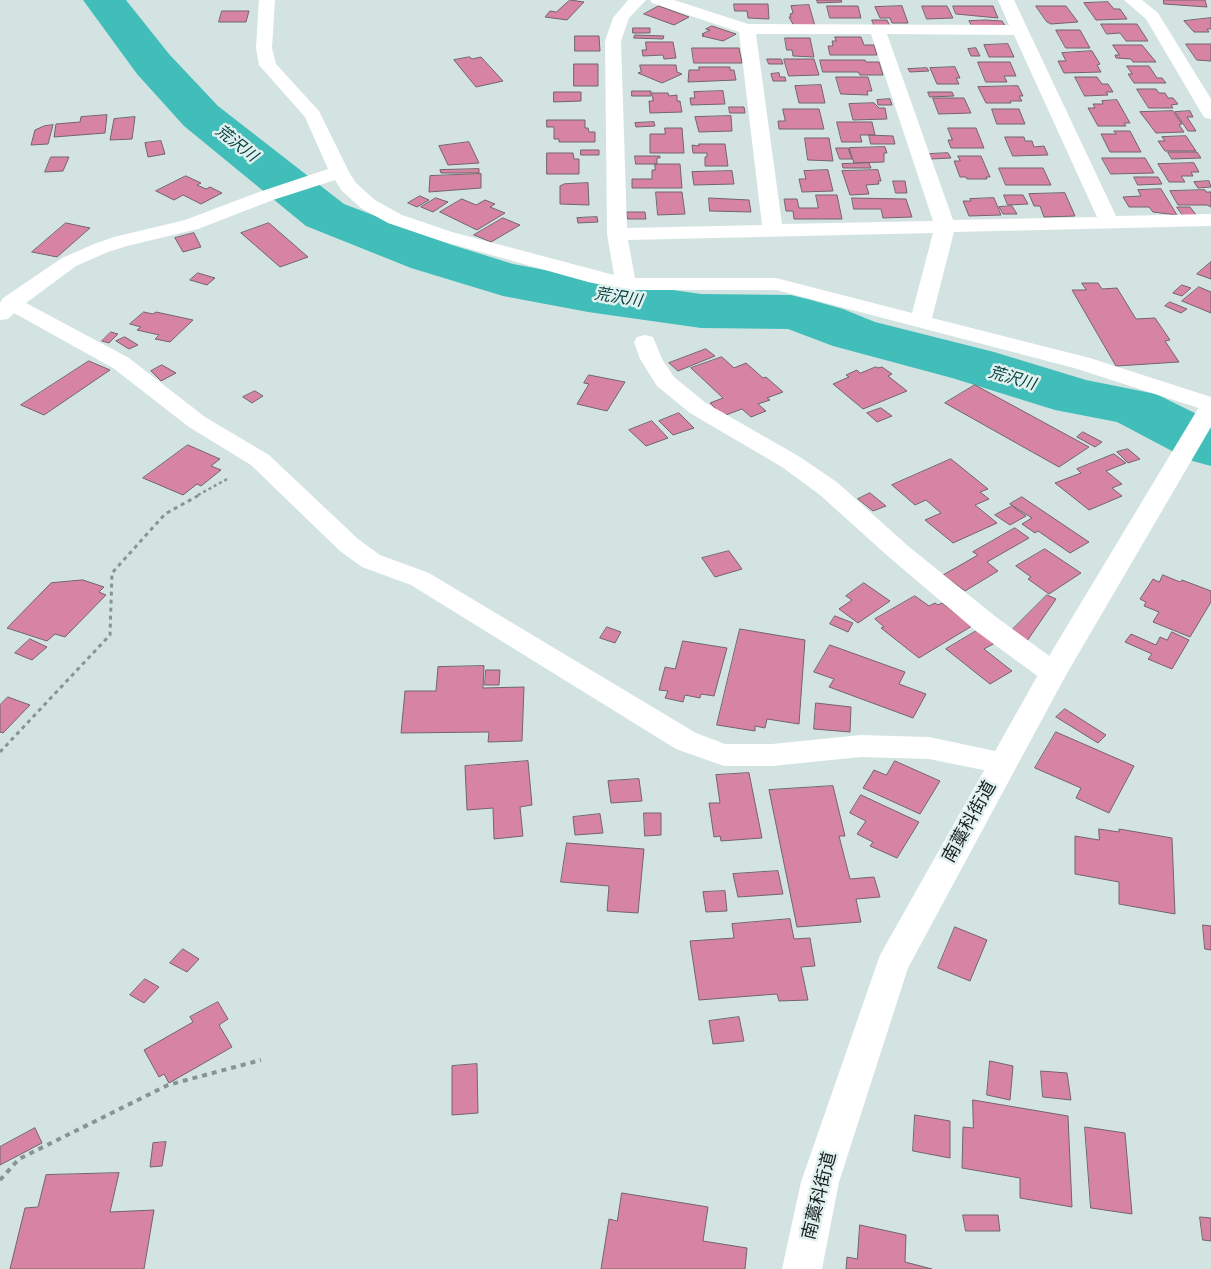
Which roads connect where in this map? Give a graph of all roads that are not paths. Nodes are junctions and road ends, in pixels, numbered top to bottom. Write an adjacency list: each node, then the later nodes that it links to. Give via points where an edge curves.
1 (267, 0): 10 (street, via 264,48 268,65 313,115)
2 (638, 0): 15 (street, via 617,22 613,41)
3 (658, 0): 7 (street)
4 (1006, 0): 8 (street)
5 (1132, 0): 9 (street, via 1152,16)
6 (877, 28): 7 (street); 8 (street); 13 (street)
7 (747, 29): 14 (street)
8 (1020, 30): 12 (street)
9 (1211, 114)
10 (331, 175): 16 (street, via 368,204 395,219 445,236); 17 (street, via 191,225 101,248 69,262)
11 (1211, 220): 12 (street)
12 (1109, 222): 13 (street)
13 (945, 226): 14 (street); 18 (street)
14 (773, 230): 15 (street)
15 (617, 234): 16 (street)
16 (626, 284): 18 (street, via 776,284)
17 (5, 309): 22 (street, via 121,363 197,422 260,460 349,545 371,561 420,579 686,741 724,755 772,755 861,746 919,748)
18 (921, 320): 20 (street, via 1082,363)
19 (645, 342): 21 (street, via 665,381 698,408 791,462 829,489 986,624)
20 (1211, 406): 21 (street, 南藁科街道)
21 (1053, 673): 22 (street, 南藁科街道)
22 (1002, 763): 23 (street, 南藁科街道, via 892,965 820,1182)
23 (802, 1269)

